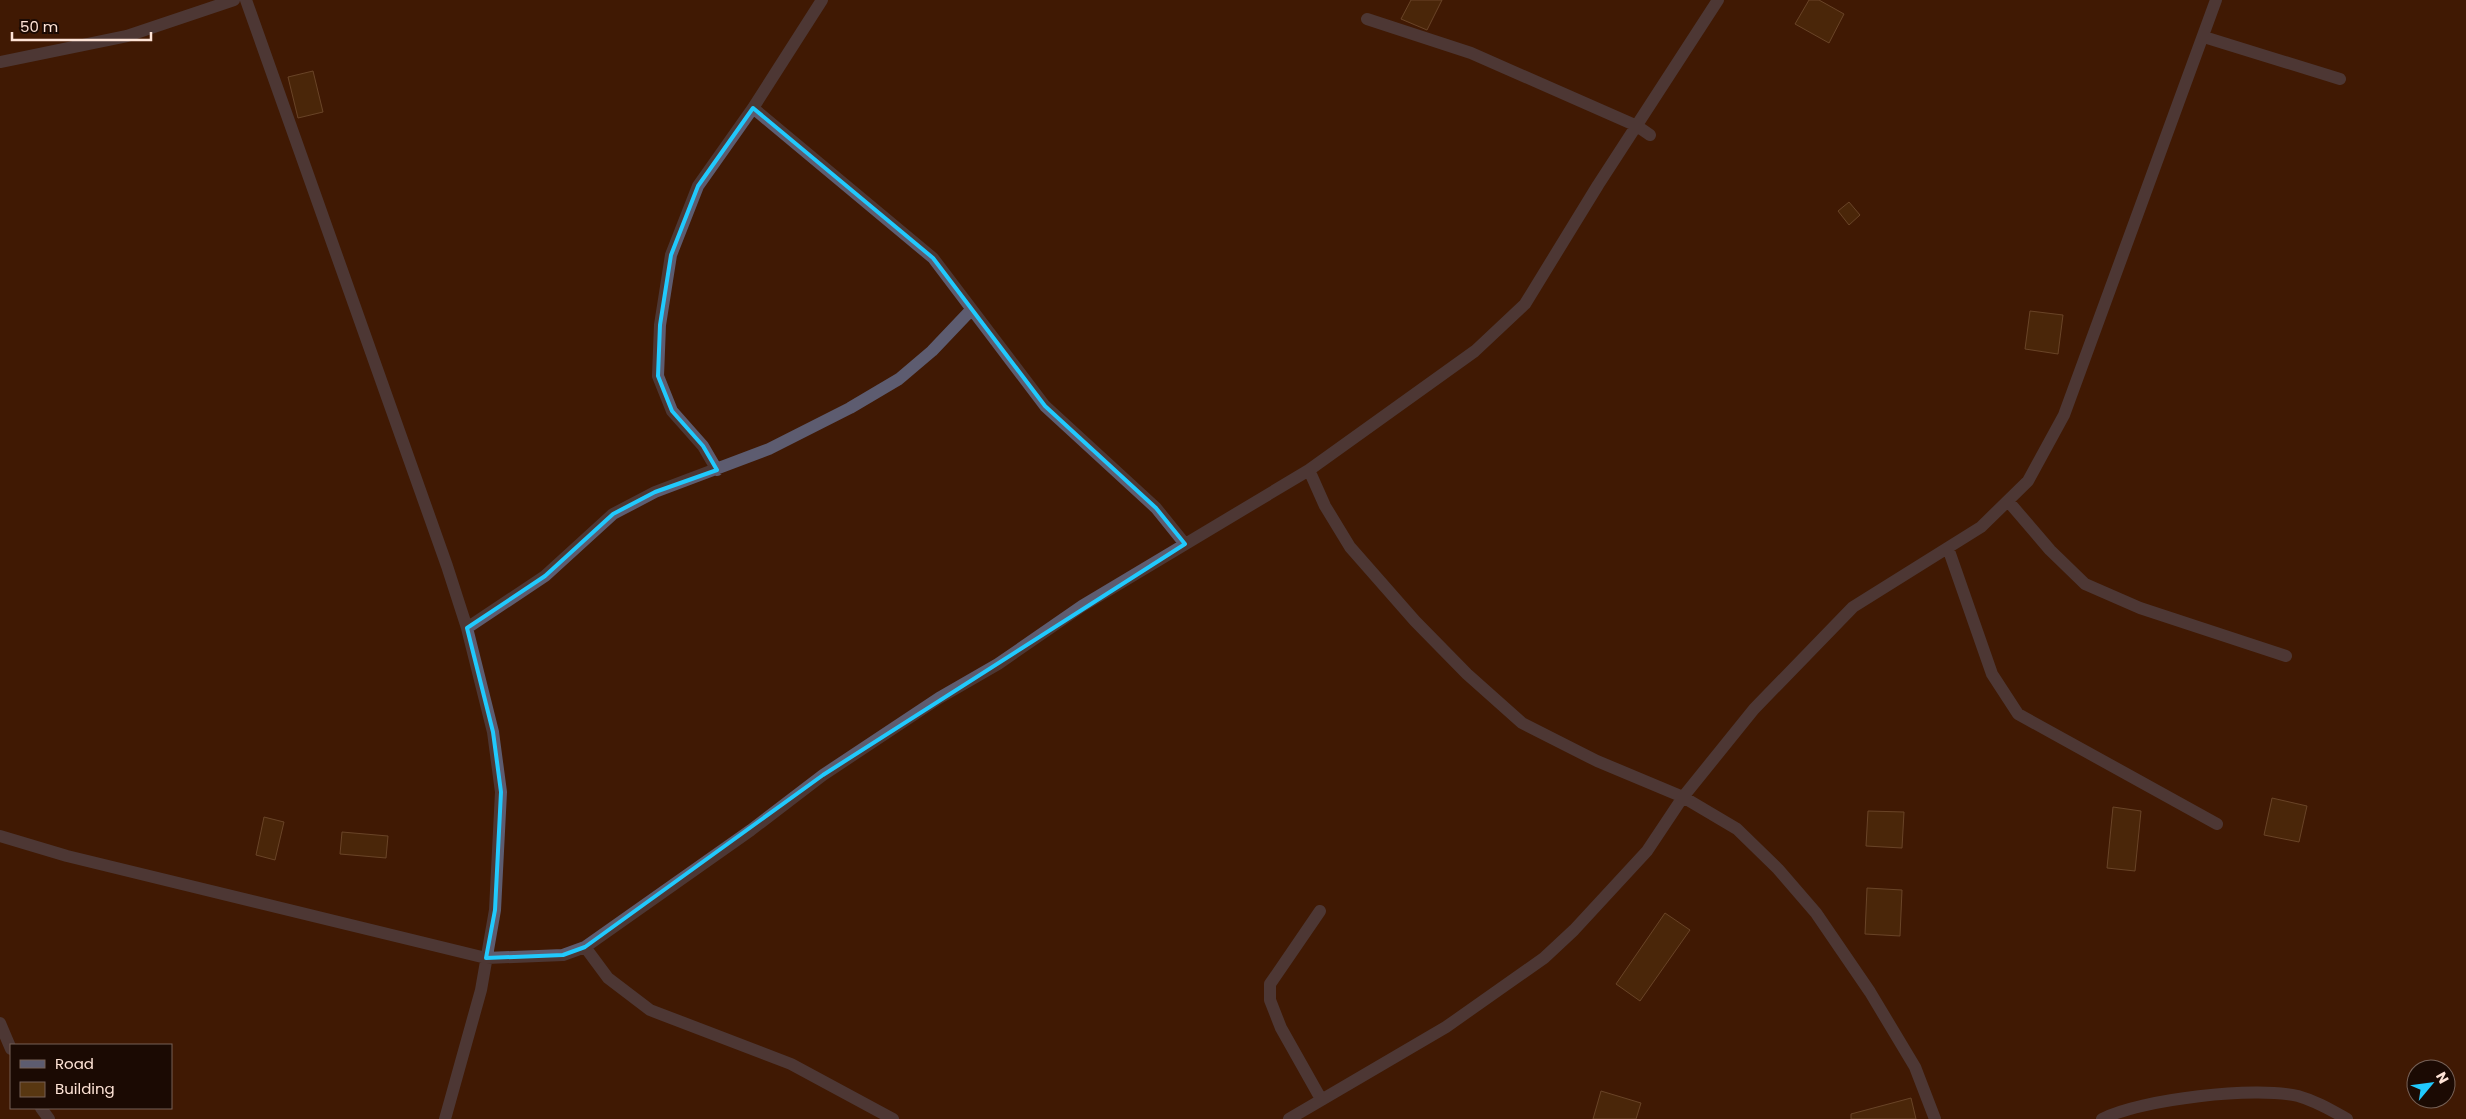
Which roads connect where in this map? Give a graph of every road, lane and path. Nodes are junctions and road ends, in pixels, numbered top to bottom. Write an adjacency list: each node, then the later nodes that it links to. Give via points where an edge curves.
1 (234, 0): 8 (street, via 127,36)
2 (246, 0): 19 (street)
3 (822, 0): 10 (street)
4 (1718, 0): 11 (street)
5 (2216, 0): 7 (street)
6 (1367, 19): 11 (street, via 1472,53)
7 (2204, 37): 9 (street); 16 (street, via 2064,415 2028,481)
8 (0, 62)
9 (2340, 79)
10 (753, 108): 13 (street, via 933,258); 14 (street, via 698,186 671,255 660,325 658,376 672,412 703,446)
11 (1637, 126): 12 (street); 15 (street, via 1525,304 1475,351)
12 (1650, 135)
13 (971, 310): 14 (street, via 932,351 899,379 769,449); 17 (street, via 1045,406 1156,508)
14 (717, 470): 19 (street, via 655,492 613,514 545,576)
15 (1309, 470): 17 (street); 21 (street, via 1325,506 1350,547 1466,674 1522,723 1596,761)
16 (2008, 501): 18 (street, via 1981,527); 20 (street, via 2084,584 2140,608)
17 (1184, 544): 25 (street, via 1082,606 998,664 939,698 823,775)
18 (1948, 548): 21 (street, via 1853,607 1754,709); 22 (street, via 1992,674 2018,714)
19 (468, 628): 26 (street, via 493,732 501,792 495,910)
20 (2286, 656)
21 (1682, 797): 29 (street, via 1647,851 1544,958 1446,1027); 35 (street, via 1737,830 1778,869 1816,913 1870,992 1914,1066)
22 (2217, 824)
23 (0, 836): 26 (street, via 67,856)
24 (1320, 911): 29 (street, via 1270,984 1270,1000 1281,1028)
25 (585, 947): 26 (street, via 563,955); 33 (street, via 608,978 650,1010 791,1064)
26 (486, 958): 32 (street, via 481,990)
27 (0, 1024): 28 (street)
28 (10, 1047)
29 (1321, 1099): 34 (street)
30 (41, 1109): 31 (street)
31 (50, 1119)
32 (445, 1119)
33 (893, 1119)
34 (1288, 1119)
35 (1935, 1119)
36 (2102, 1119): 37 (street, via 2118,1111 2155,1103 2270,1092 2319,1103)
37 (2347, 1119)

